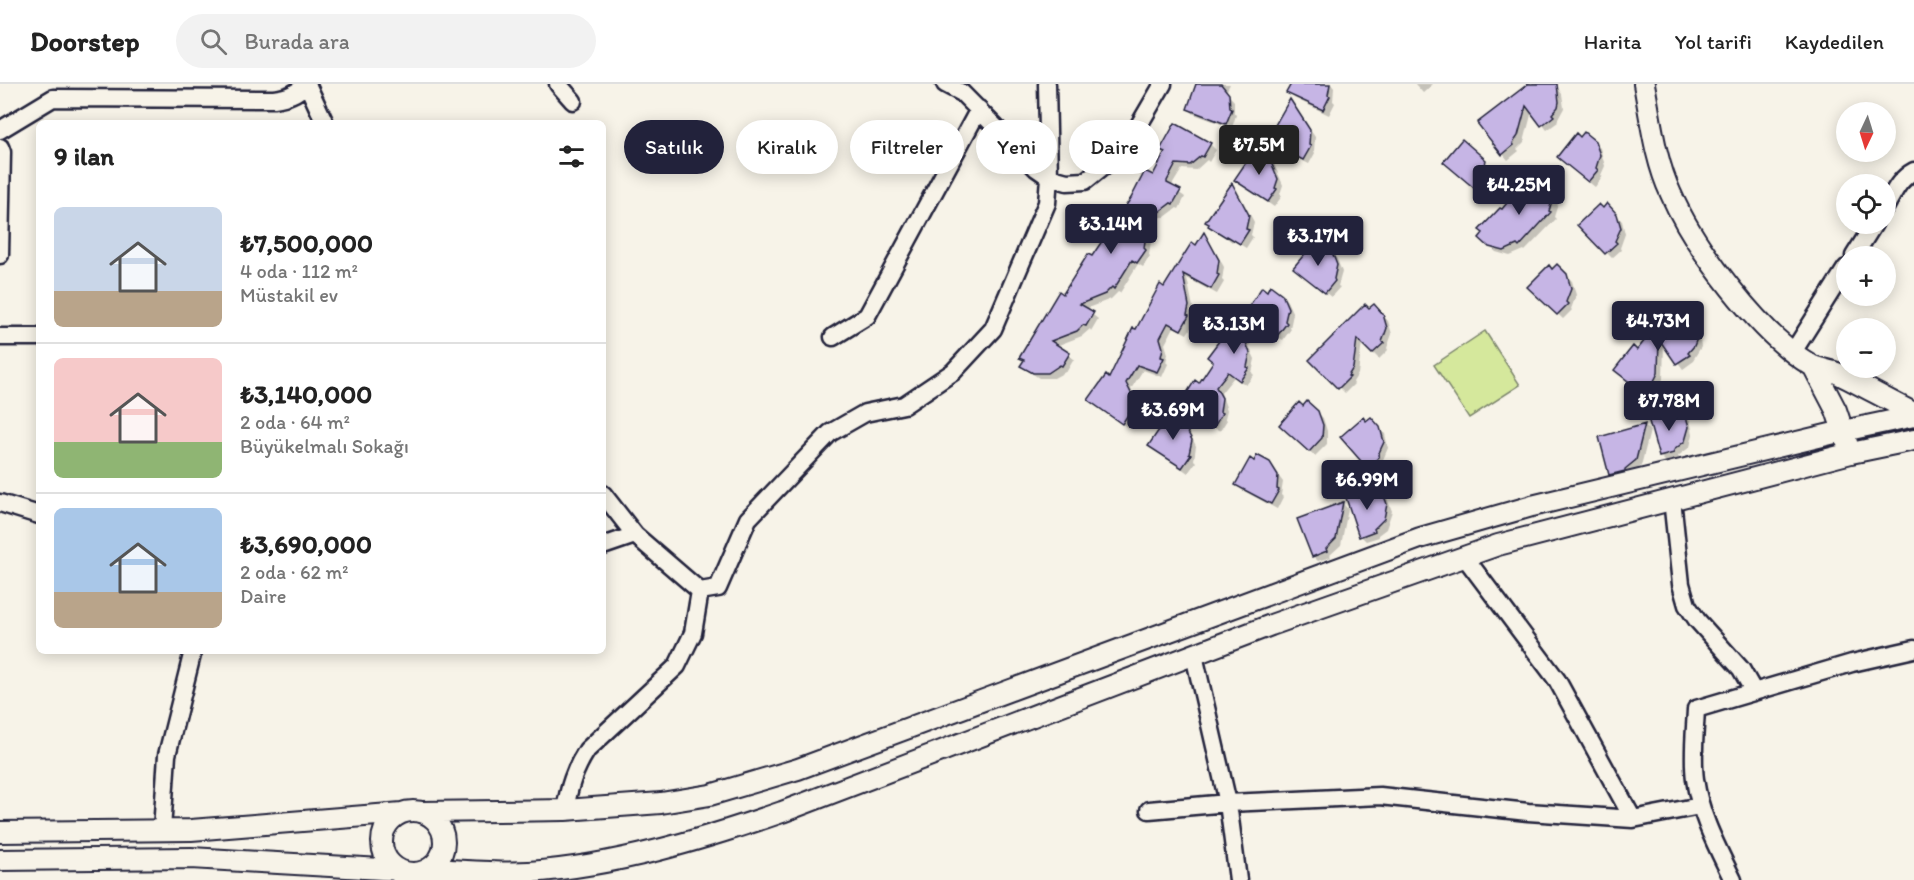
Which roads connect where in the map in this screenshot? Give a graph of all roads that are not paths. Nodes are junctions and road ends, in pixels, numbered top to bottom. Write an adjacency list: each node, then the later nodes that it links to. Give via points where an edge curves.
1 (306, 84): 9 (street); 10 (street, via 288,97 274,99 53,98)
2 (558, 84): 7 (street)
3 (945, 84): 8 (street, via 962,93)
4 (1047, 84): 13 (street)
5 (1163, 84): 13 (street, via 1125,149 1085,181)
6 (1644, 84): 20 (street, via 1656,150 1670,194 1690,233 1753,314)
7 (573, 101)
8 (978, 109): 13 (street); 19 (street, via 867,316)
9 (324, 120)
10 (0, 130)
11 (0, 147): 15 (street)
12 (1914, 171): 14 (street)
13 (1049, 177): 33 (street, via 1047,203 993,329 953,372 904,405 865,413 830,433 748,519 718,588)
14 (1896, 187)
15 (0, 255)
16 (1836, 284): 20 (street)
17 (0, 336): 18 (street)
18 (36, 337)
19 (833, 338)
20 (1793, 352): 21 (street)
21 (1813, 366): 22 (street, via 1834,372); 23 (street)
22 (1914, 415): 23 (street)
23 (1843, 431): 25 (street); 40 (street, via 1532,506 1420,538 762,781 661,803)
24 (1914, 440): 25 (street)
25 (1851, 453): 27 (street)
26 (606, 498): 30 (street)
27 (1672, 499): 32 (street); 37 (street, via 1687,605)
28 (0, 503): 29 (street)
29 (36, 514)
30 (635, 535): 31 (street); 33 (street)
31 (606, 545)
32 (1464, 556): 36 (street); 44 (street, via 1557,680)
33 (700, 591): 40 (street, via 693,633 677,666 587,750 571,780)
34 (1914, 649): 37 (street)
35 (192, 654): 45 (street, via 167,755)
36 (1194, 655): 38 (street); 51 (street, via 745,825 639,855)
37 (1754, 690): 39 (street, via 1696,709 1695,777)
38 (1228, 802): 41 (street); 44 (street, via 1380,796); 53 (street)
39 (1701, 806): 44 (street); 54 (street)
40 (565, 810): 42 (street)
41 (1149, 810)
42 (422, 812): 43 (street); 49 (street, via 438,824 444,844)
43 (402, 813): 45 (street); 50 (street, via 386,826 382,836 385,855)
44 (1633, 819)
45 (162, 830): 46 (street)
46 (0, 832)
47 (0, 860): 48 (street, via 191,858)
48 (293, 863): 50 (street); 52 (street)
49 (430, 874): 50 (street); 51 (street)
50 (401, 875)
51 (522, 876)
52 (355, 880)
53 (1238, 880)
54 (1732, 880)

